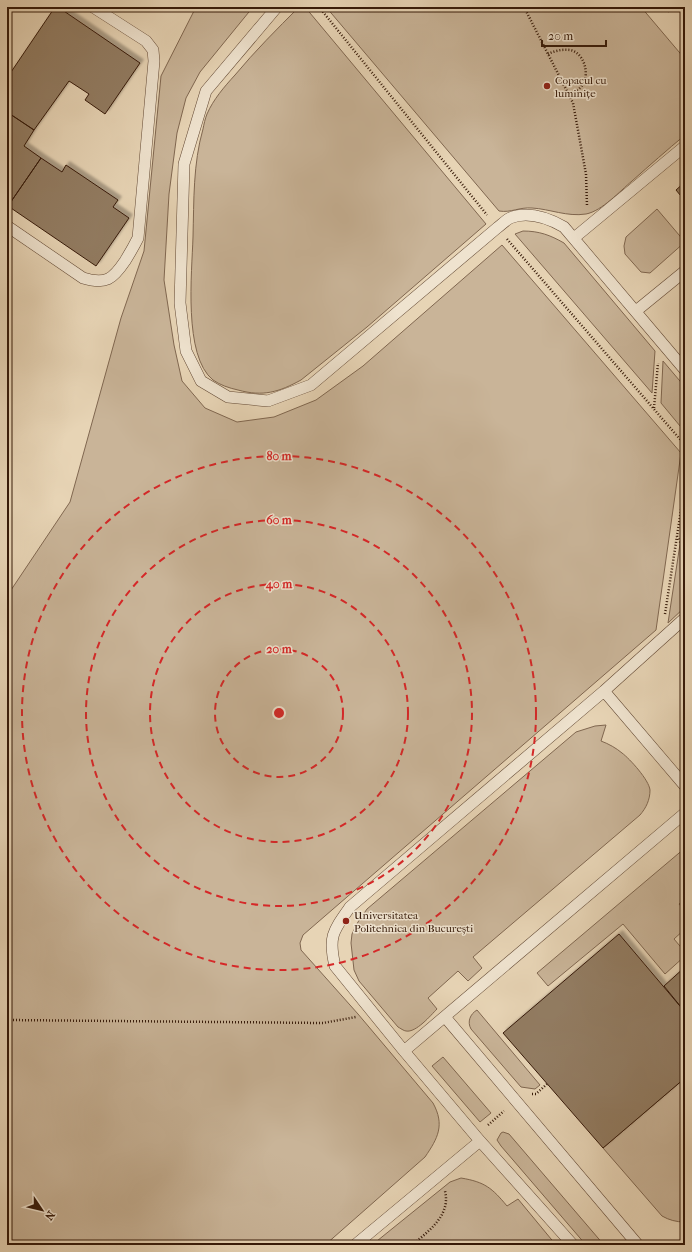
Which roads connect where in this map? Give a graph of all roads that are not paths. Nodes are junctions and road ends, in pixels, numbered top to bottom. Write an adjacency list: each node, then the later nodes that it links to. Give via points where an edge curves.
1 (93, 7): 4 (lane, via 146,41 153,50 138,238 135,246 117,273 111,278 95,282 83,278)
2 (277, 7): 5 (lane, via 206,91 184,164 180,303 186,351 201,381 228,397 268,401 311,385 510,218 528,214 552,220 564,227)
3 (685, 146): 5 (lane)
4 (7, 226)
5 (574, 238): 7 (lane)
6 (685, 271): 7 (lane)
7 (636, 312): 8 (lane)
8 (685, 370)
9 (685, 618): 10 (lane)
10 (604, 691): 11 (lane); 14 (lane, via 350,907 339,923 331,940 336,966)
11 (685, 786)
12 (685, 813): 13 (lane)
13 (445, 1017): 14 (lane); 18 (lane)
14 (404, 1051): 15 (lane)
15 (480, 1141): 16 (lane); 17 (lane)
16 (354, 1245)
17 (573, 1245)
18 (638, 1245)

